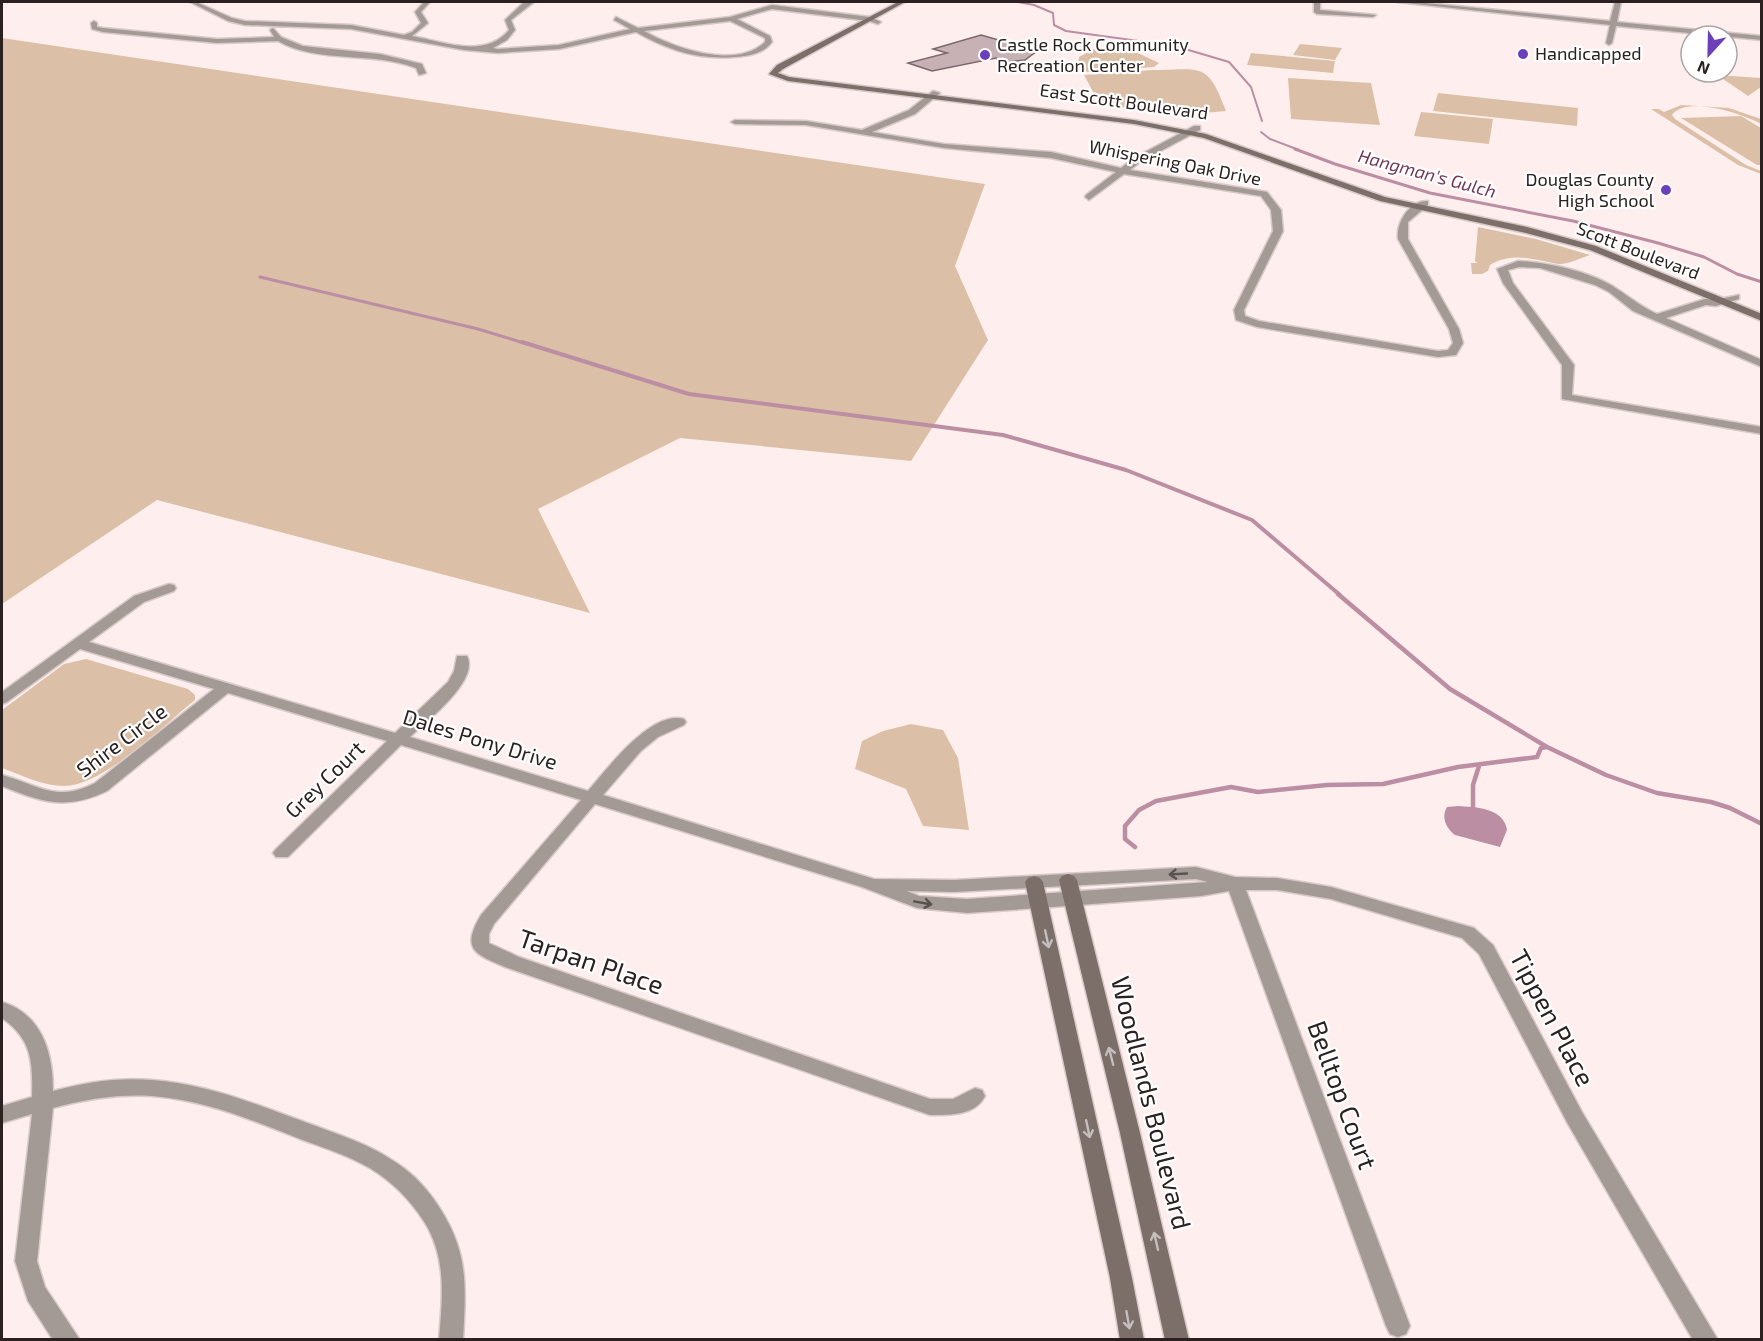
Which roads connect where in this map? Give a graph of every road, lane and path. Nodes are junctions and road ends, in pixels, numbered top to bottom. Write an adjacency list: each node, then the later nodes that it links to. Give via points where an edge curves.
1 (193, 2): 19 (street, via 230,20)
2 (428, 2): 21 (street, via 418,12 425,23)
3 (531, 2): 25 (street, via 508,20 510,35)
4 (902, 2): 15 (street)
5 (1317, 2): 12 (street, via 1317,12)
6 (1400, 2): 7 (street)
7 (1410, 2): 11 (street)
8 (1517, 2): 11 (street)
9 (1618, 2): 18 (street)
10 (910, 4): 16 (street)
11 (1513, 13): 18 (street)
12 (1373, 15)
13 (616, 19): 20 (street)
14 (731, 19): 15 (street, via 772,8); 20 (street); 20 (street, via 769,42 743,55 702,56 675,51)
15 (867, 20): 16 (street); 27 (street, East Scott Boulevard, via 774,75)
16 (878, 22): 27 (street, East Scott Boulevard, via 789,74)
17 (94, 23): 23 (street, via 94,28 103,30 217,41)
18 (1613, 23): 22 (street); 24 (street)
19 (275, 25): 21 (street, via 342,26); 23 (street, via 273,34)
20 (637, 30): 25 (street, via 559,47)
21 (404, 37): 25 (street)
22 (1761, 38)
23 (277, 39): 26 (street, via 304,49 397,59 419,66)
24 (1609, 43)
25 (484, 50)
26 (422, 73)
27 (933, 95): 29 (street, East Scott Boulevard, via 1146,119); 30 (street, via 912,112)
28 (735, 122): 30 (street, Whispering Oak Drive, via 806,123)
29 (1193, 130): 31 (street, East Scott Boulevard); 32 (street); 34 (street, Scott Boulevard, via 1370,195)
30 (864, 132): 32 (street, Whispering Oak Drive, via 944,146 1051,155)
31 (1273, 151): 34 (street, Scott Boulevard)
32 (1121, 171): 33 (street); 34 (street, Whispering Oak Drive, via 1264,195 1273,204 1278,231 1239,310 1240,318 1438,354 1452,353 1458,343 1454,329 1401,233 1402,223)
33 (1089, 197)
34 (1421, 205): 35 (street, Scott Boulevard, via 1525,223 1589,240); 36 (street, Scott Boulevard, via 1593,248)
35 (1735, 297): 36 (street); 37 (street, Scott Boulevard)
36 (1719, 302): 38 (street, via 1705,302); 39 (street, Scott Boulevard); 40 (street, via 1714,308)
37 (1761, 309)
38 (1658, 317): 40 (street); 42 (street, via 1637,309 1599,282 1541,265 1518,264 1502,269 1568,365 1566,397)
39 (1761, 318)
40 (1670, 322): 41 (street)
41 (1761, 364)
42 (1761, 431)
43 (168, 588): 44 (street, via 139,599)
44 (77, 643): 46 (street, Dales Pony Drive); 47 (street)
45 (462, 659): 49 (street, Grey Court, via 462,671 454,685)
46 (225, 687): 49 (street, Dales Pony Drive); 50 (street, Shire Circle, via 86,796 54,799)
47 (2, 699)
48 (678, 722): 51 (street, Tarpan Place, via 644,739)
49 (400, 739): 51 (street, Dales Pony Drive); 52 (street, Grey Court)
50 (2, 780)
51 (591, 797): 54 (street, Dales Pony Drive); 59 (street, Tarpan Place, via 487,920 479,940 484,949 930,1107 956,1107)
52 (282, 853)
53 (1034, 882): 54 (street, Dales Pony Drive, via 938,887); 56 (street, Dales Pony Drive); 57 (street)
54 (868, 883): 57 (street, Dales Pony Drive, one-way to 57, via 929,904)
55 (1235, 883): 56 (street, Tippen Place, via 1202,890); 62 (street, Belltop Court); 67 (street, Tippen Place, via 1277,884 1331,893 1448,926 1479,941 1575,1118)
56 (1070, 890): 57 (street, Dales Pony Drive); 66 (street, Woodlands Boulevard, one-way to 56)
57 (1039, 902): 65 (street, one-way to 65)
58 (2, 1009): 60 (street, via 34,1036 42,1061)
59 (975, 1096)
60 (44, 1102): 61 (street); 63 (street, via 26,1261 30,1284); 64 (street, via 129,1087 199,1094 236,1103 384,1166 422,1201 447,1245 455,1293)
61 (2, 1114)
62 (1398, 1326)
63 (68, 1340)
64 (451, 1340)
65 (1132, 1340)
66 (1177, 1340)
67 (1706, 1340)

